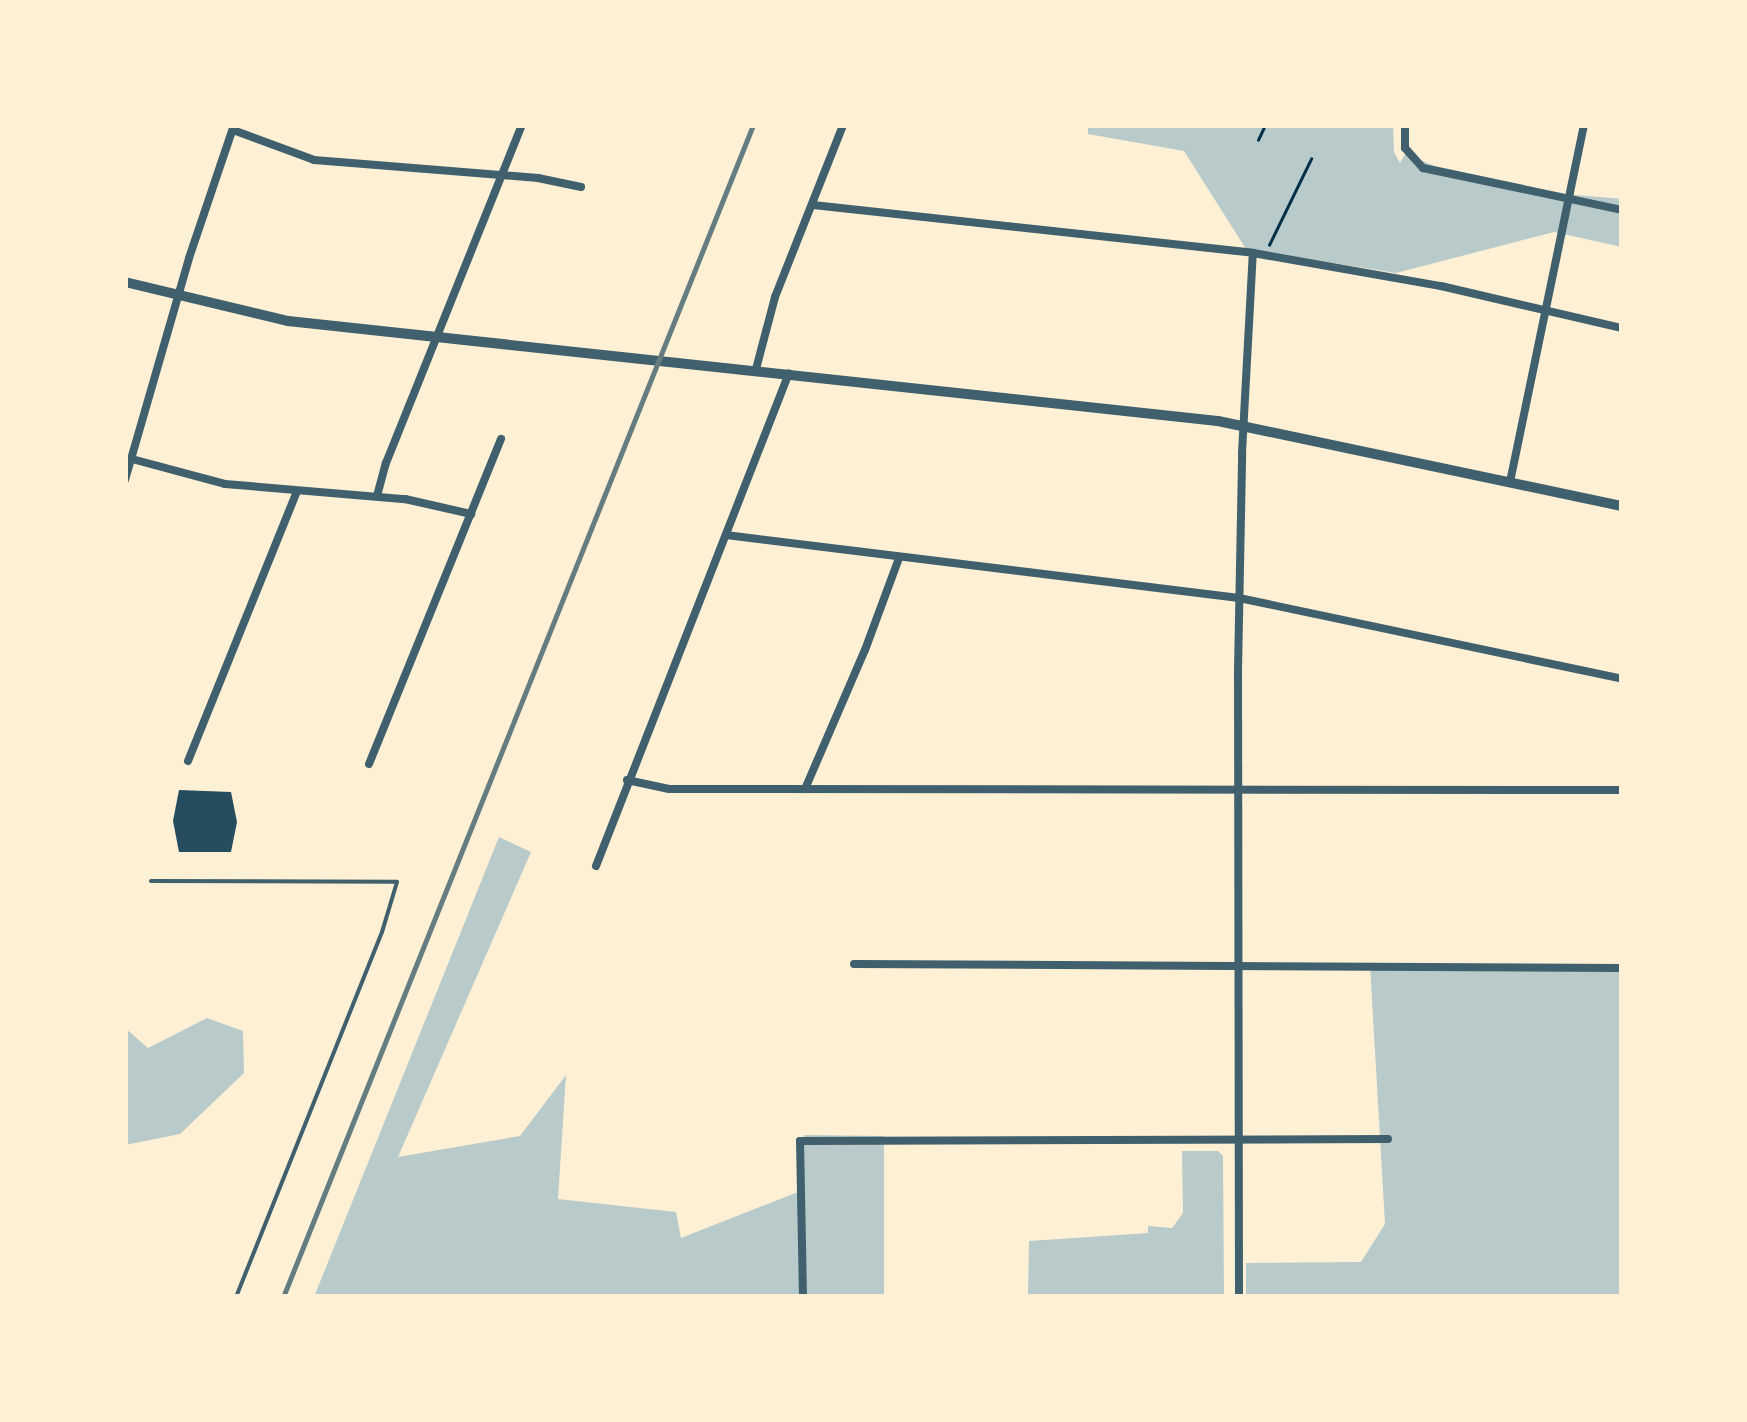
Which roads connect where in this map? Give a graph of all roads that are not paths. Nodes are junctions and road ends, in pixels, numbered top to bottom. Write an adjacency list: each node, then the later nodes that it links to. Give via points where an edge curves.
1 (522, 125): 6 (street)
2 (843, 125): 9 (street)
3 (1405, 125): 8 (street, via 1412,160 1444,174)
4 (1584, 125): 8 (street)
5 (233, 128): 6 (street, via 314,160); 13 (street)
6 (502, 175): 7 (street); 16 (street)
7 (580, 187)
8 (1568, 202): 10 (street); 14 (street)
9 (813, 205): 11 (street); 17 (street, via 774,297)
10 (1622, 210)
11 (1253, 253): 14 (street); 19 (street)
12 (125, 282): 13 (street)
13 (180, 296): 16 (street, via 288,320); 21 (street)
14 (1544, 310): 15 (street); 23 (street)
15 (1622, 328)
16 (437, 337): 17 (street); 25 (street)
17 (756, 369): 18 (street)
18 (789, 373): 19 (street); 28 (street)
19 (1244, 426): 23 (street); 30 (street)
20 (502, 440): 27 (street)
21 (132, 459): 22 (street); 24 (street, via 225,484)
22 (125, 480)
23 (1510, 482): 26 (street)
24 (298, 491): 25 (street); 32 (street)
25 (378, 496): 27 (street)
26 (1622, 506)
27 (471, 514): 33 (street)
28 (726, 535): 29 (street); 34 (street)
29 (899, 558): 30 (street); 35 (street)
30 (1240, 598): 31 (street); 36 (street)
31 (1622, 679)
32 (188, 761)
33 (369, 764)
34 (627, 780): 35 (street, via 669,789); 38 (street)
35 (804, 789): 36 (street)
36 (1240, 789): 37 (street); 40 (street)
37 (1622, 790)
38 (596, 866)
39 (151, 882): 45 (lane, via 397,882)
40 (1240, 963): 41 (street); 42 (street); 44 (street)
41 (854, 964)
42 (1622, 968)
43 (1388, 1139): 44 (street)
44 (1239, 1140): 46 (street, via 800,1141); 47 (street)
45 (236, 1297)
46 (803, 1297)
47 (1239, 1297)

